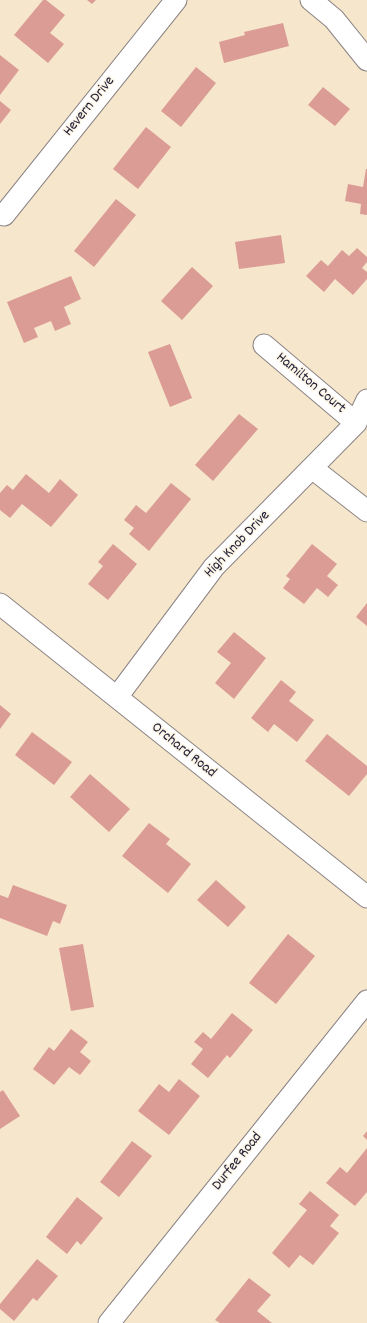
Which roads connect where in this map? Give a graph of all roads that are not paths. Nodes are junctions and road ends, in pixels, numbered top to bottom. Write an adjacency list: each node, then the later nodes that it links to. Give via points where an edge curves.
1 (176, 0): 4 (street, Hevern Drive)
2 (311, 0): 3 (street, via 334,19)
3 (367, 60)
4 (4, 215)
5 (264, 345): 7 (street, Hamilton Court)
6 (367, 400): 7 (street, High Knob Drive)
7 (356, 423): 8 (street, High Knob Drive)
8 (312, 468): 9 (street); 11 (street, High Knob Drive, via 214,567)
9 (367, 511)
10 (0, 604): 11 (street, Orchard Road)
11 (116, 697): 12 (street, Orchard Road)
12 (367, 897)
13 (367, 1001): 14 (street, Durfee Road)
14 (109, 1323)

